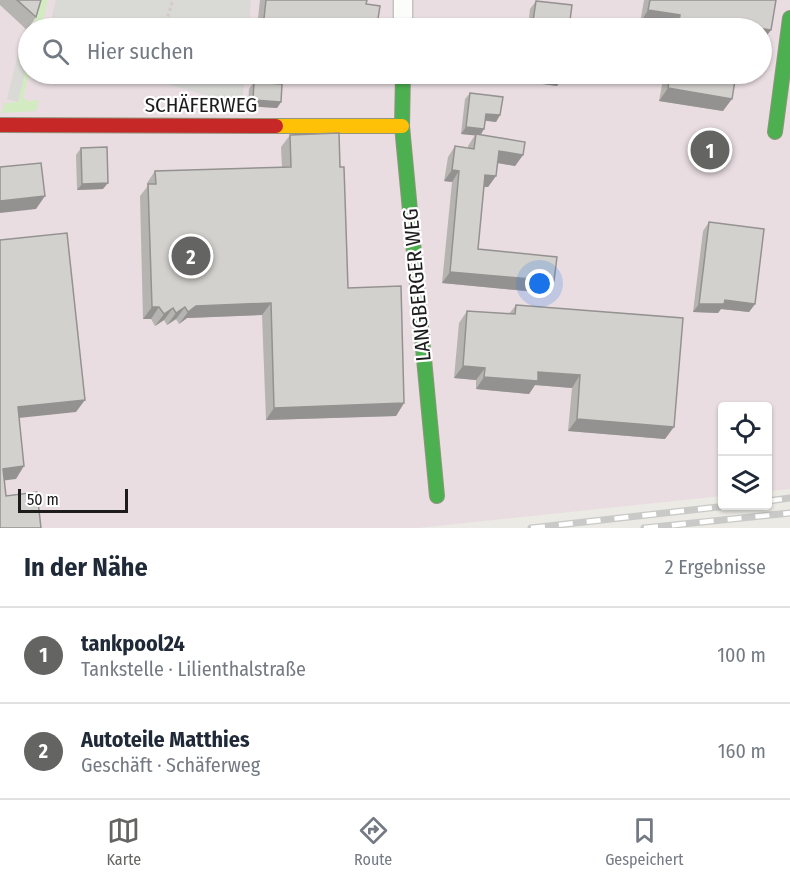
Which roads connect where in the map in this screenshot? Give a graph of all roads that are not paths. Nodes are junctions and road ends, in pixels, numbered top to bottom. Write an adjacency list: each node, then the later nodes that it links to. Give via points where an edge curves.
1 (403, 0): 2 (street)
2 (403, 18)
3 (790, 18): 7 (street)
4 (403, 84): 6 (street, LANGBERGER WEG)
5 (0, 125): 6 (street, SCHÄFERWEG)
6 (402, 126): 8 (street, LANGBERGER WEG)
7 (775, 132)
8 (437, 496)

